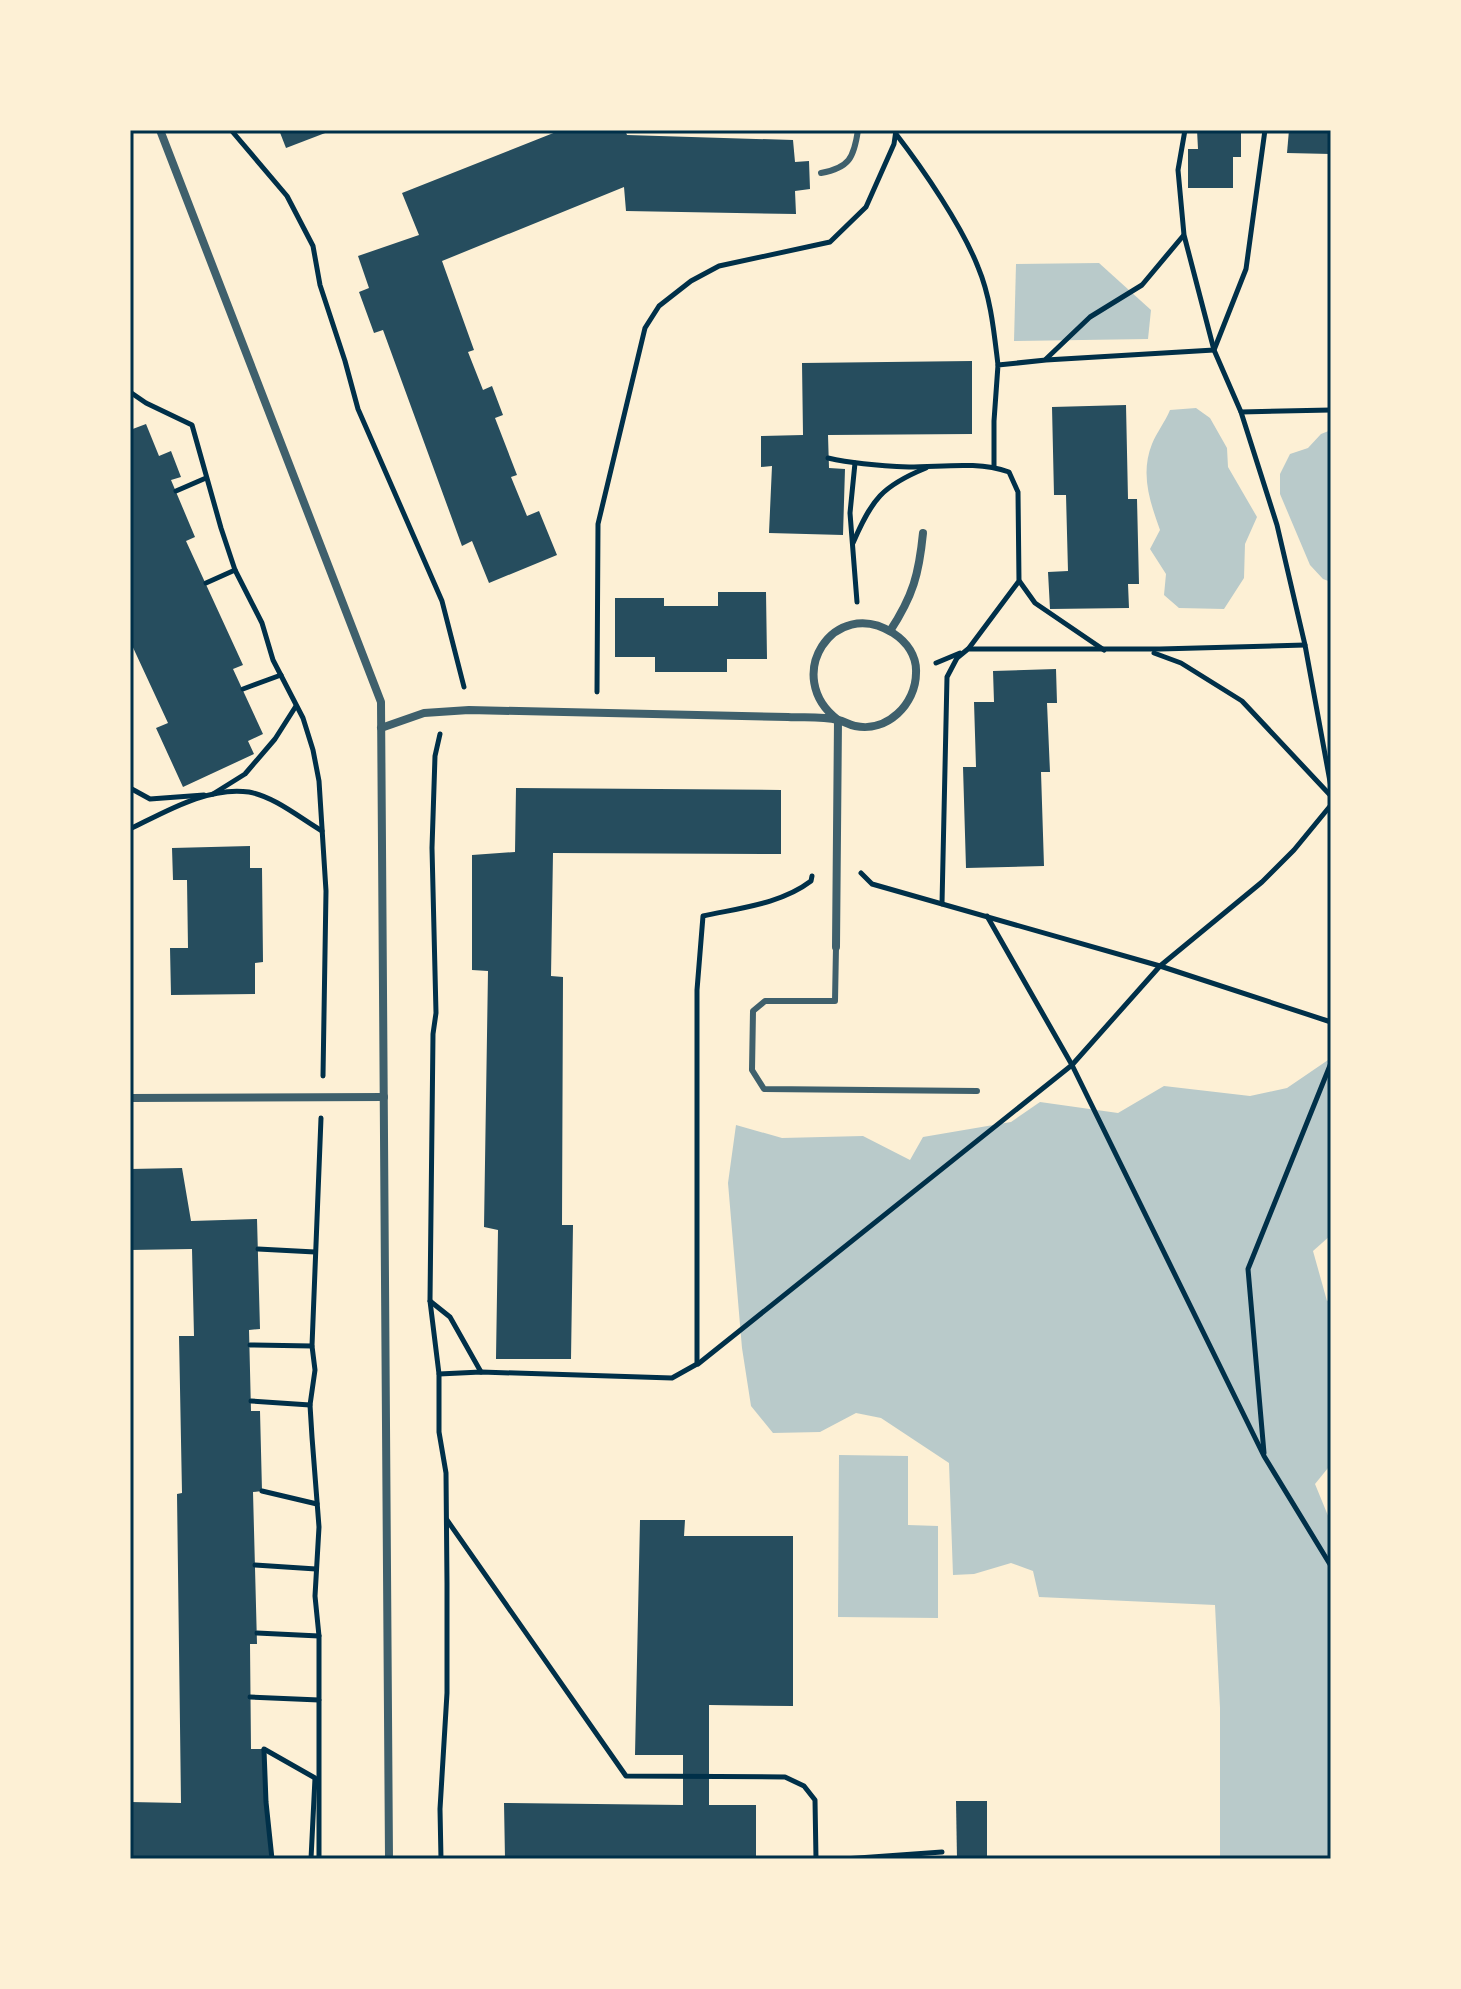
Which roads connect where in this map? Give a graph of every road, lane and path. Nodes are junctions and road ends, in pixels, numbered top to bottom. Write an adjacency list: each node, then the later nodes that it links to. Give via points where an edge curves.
1 (160, 130): 38 (street, via 381,702)
2 (231, 130): 35 (path, via 287,196 313,246 358,409 442,601)
3 (858, 130): 7 (lane, via 848,164)
4 (1185, 130): 8 (path, via 1178,170)
5 (1265, 130): 9 (path, via 1246,269)
6 (896, 132): 11 (path, via 978,267); 36 (path, via 866,207 830,242 719,266 659,306 645,328 598,524)
7 (821, 173)
8 (1184, 235): 9 (path); 10 (path, via 1142,285 1090,317)
9 (1214, 350): 10 (path); 14 (path)
10 (1046, 360): 11 (path)
11 (998, 365): 18 (path)
12 (130, 392): 19 (path, via 192,425)
13 (1331, 410): 14 (path)
14 (1241, 412): 28 (path, via 1277,525)
15 (828, 458): 16 (path)
16 (855, 463): 17 (path); 22 (path)
17 (931, 466): 18 (path); 22 (path, via 883,490)
18 (994, 467): 24 (path, via 1009,472 1018,492)
19 (206, 478): 20 (path); 23 (path)
20 (176, 491)
21 (923, 533): 27 (street, via 920,571)
22 (853, 544): 26 (path)
23 (235, 570): 25 (path); 32 (path)
24 (1019, 581): 29 (path); 30 (path, via 1035,603)
25 (206, 583)
26 (859, 623): 27 (street); 37 (street, via 829,636 812,673 817,696)
27 (890, 631): 31 (street, via 903,639)
28 (1305, 645): 30 (path); 39 (path)
29 (968, 649): 30 (path); 31 (path); 48 (path, via 947,677)
30 (1104, 650): 42 (path, via 1161,653 1242,701)
31 (917, 671): 37 (street, via 903,710 888,721 855,726)
32 (281, 675): 33 (path); 34 (path)
33 (243, 689)
34 (296, 706): 41 (path, via 245,774); 45 (path, via 313,750)
35 (469, 710): 36 (street); 38 (street, via 424,713); 61 (path, via 443,730 435,756)
36 (597, 713): 37 (street)
37 (838, 720): 50 (street)
38 (381, 728): 56 (street)
39 (1331, 787)
40 (130, 788): 41 (path, via 150,799)
41 (212, 794): 44 (path); 45 (path, via 249,792)
42 (1331, 796)
43 (1331, 805): 51 (path, via 1262,882)
44 (130, 829)
45 (323, 831): 58 (path)
46 (856, 863): 48 (path, via 872,884)
47 (813, 869): 64 (path, via 811,881 798,891 703,916 697,990)
48 (942, 904): 49 (path)
49 (987, 916): 51 (path); 54 (path)
50 (836, 947): 55 (lane, via 835,1001 765,1001 753,1011 752,1070 764,1089)
51 (1160, 966): 52 (path); 54 (path)
52 (1331, 1022)
53 (1331, 1063): 69 (path, via 1248,1269)
54 (1072, 1065): 64 (path); 69 (path)
55 (977, 1091)
56 (384, 1097): 58 (street); 84 (street)
57 (130, 1098): 58 (street)
58 (323, 1098): 60 (path)
59 (258, 1249): 60 (path)
60 (315, 1252): 63 (path)
61 (430, 1301): 65 (path, via 450,1317); 66 (path)
62 (250, 1345): 63 (path)
63 (312, 1346): 68 (path)
64 (697, 1364): 65 (path, via 672,1378)
65 (481, 1372): 66 (path)
66 (439, 1374): 72 (path)
67 (251, 1401): 68 (path)
68 (310, 1405): 71 (path)
69 (1264, 1456): 74 (path)
70 (262, 1491): 71 (path)
71 (317, 1504): 75 (path)
72 (446, 1519): 85 (path); 86 (path, via 626,1776 785,1777 804,1786 815,1800)
73 (255, 1565): 75 (path)
74 (1331, 1566)
75 (316, 1569): 77 (path)
76 (257, 1633): 77 (path)
77 (319, 1636): 79 (path)
78 (250, 1697): 79 (path)
79 (319, 1700): 83 (path)
80 (942, 1852): 87 (path)
81 (272, 1859): 82 (path, via 264,1749 315,1778)
82 (311, 1859)
83 (319, 1859)
84 (389, 1859)
85 (441, 1859)
86 (816, 1859)
87 (844, 1859)

